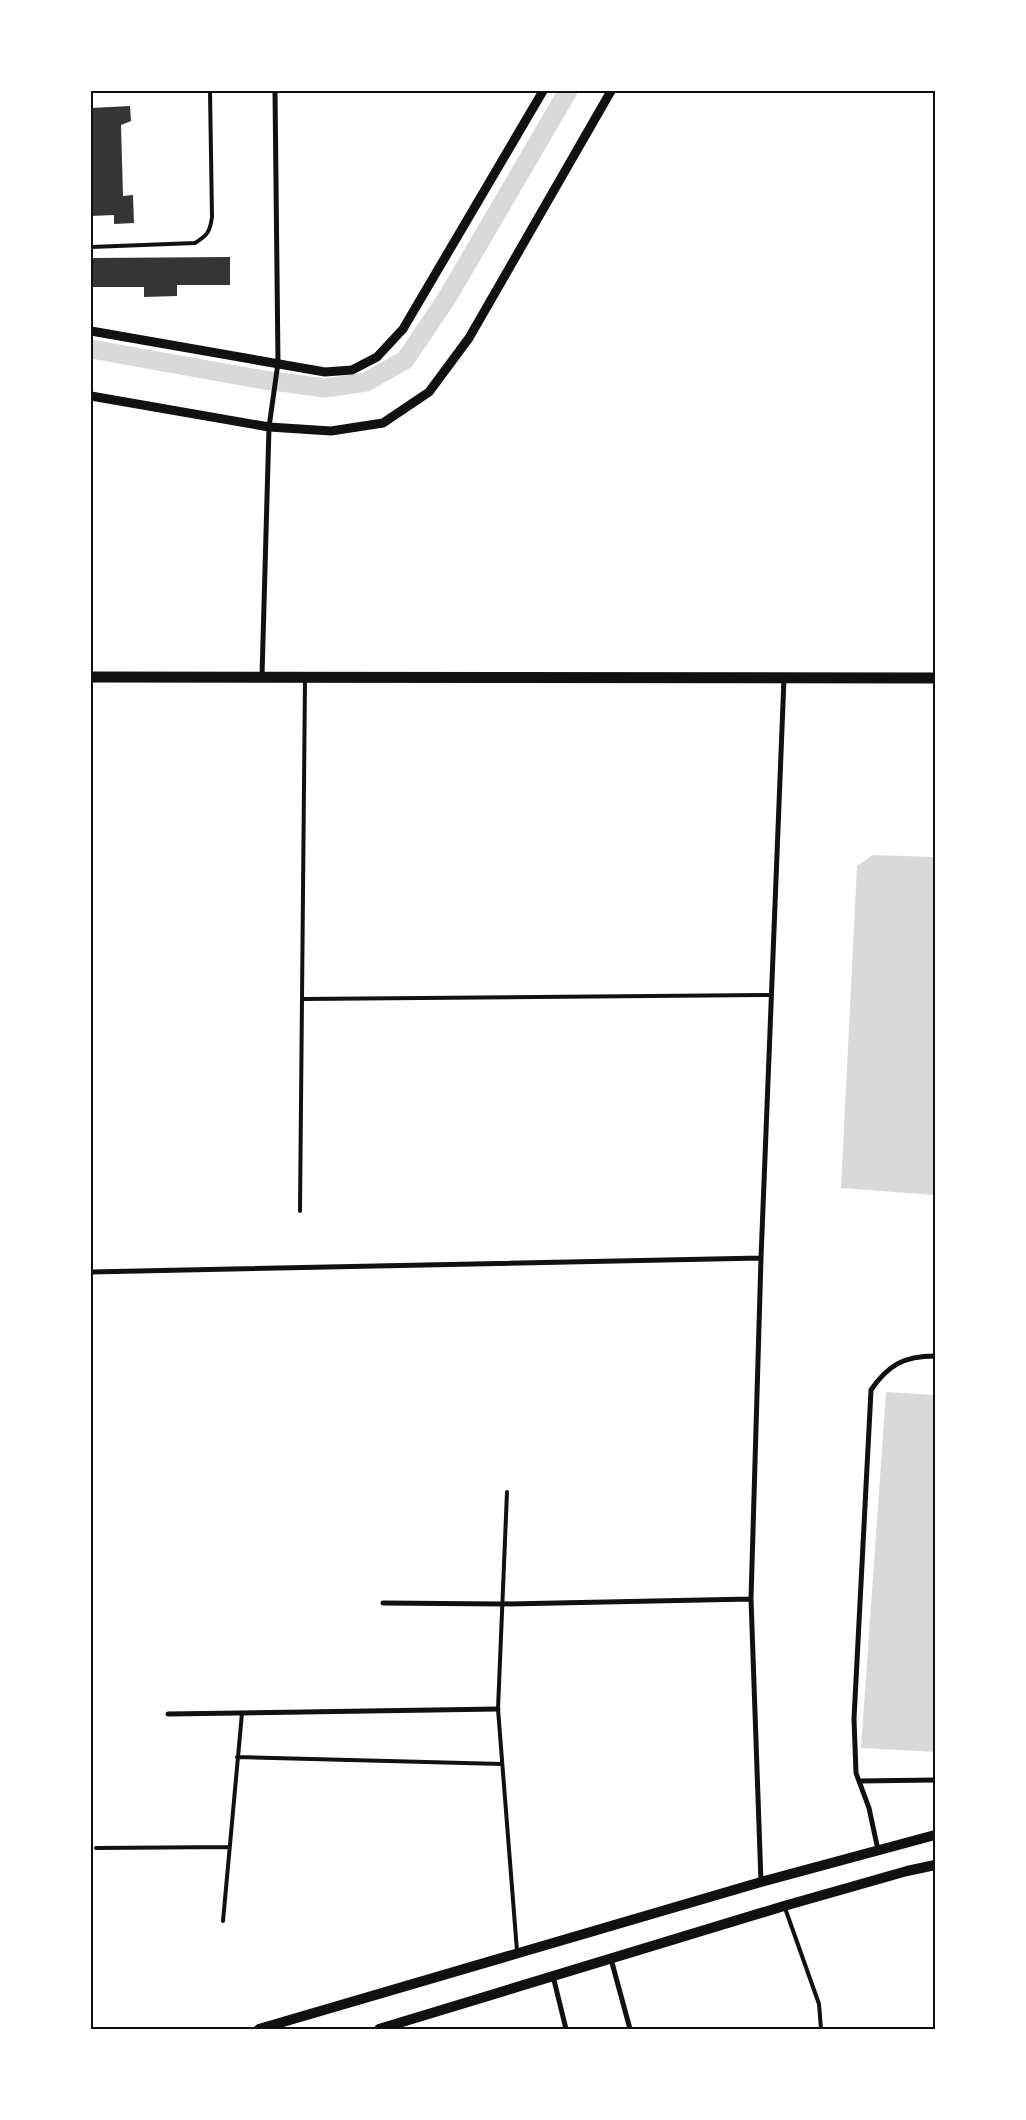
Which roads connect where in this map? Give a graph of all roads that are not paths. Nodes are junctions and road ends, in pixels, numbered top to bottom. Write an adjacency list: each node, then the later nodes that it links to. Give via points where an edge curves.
1 (210, 91): 5 (lane, via 210,231 195,243)
2 (275, 91): 7 (street)
3 (543, 91): 7 (street, via 402,329 377,357 352,370 325,372)
4 (611, 91): 9 (street, via 469,338 429,392 383,423 331,431)
5 (91, 247)
6 (91, 331): 7 (street)
7 (278, 363): 9 (street)
8 (91, 396): 9 (street)
9 (268, 427): 11 (street)
10 (91, 677): 11 (main road)
11 (262, 677): 12 (main road)
12 (305, 677): 13 (main road); 16 (lane)
13 (784, 678): 14 (main road); 15 (street)
14 (935, 678)
15 (771, 995): 16 (lane); 18 (street)
16 (302, 999): 17 (lane)
17 (300, 1211)
18 (761, 1258): 19 (street); 22 (street)
19 (91, 1272)
20 (935, 1356): 31 (street, via 920,1356 897,1364 884,1372 871,1390 854,1719)
21 (507, 1492): 24 (lane)
22 (751, 1599): 24 (street); 37 (street)
23 (383, 1603): 24 (street)
24 (502, 1604): 25 (lane)
25 (498, 1709): 26 (street); 29 (lane)
26 (242, 1713): 27 (street); 28 (lane)
27 (168, 1714)
28 (237, 1756): 29 (lane); 33 (lane)
29 (502, 1764): 40 (lane)
30 (935, 1780): 31 (street)
31 (859, 1781): 35 (street)
32 (935, 1835): 35 (main road)
33 (229, 1847): 34 (lane); 39 (lane)
34 (96, 1848)
35 (878, 1850): 37 (main road)
36 (935, 1865): 38 (main road)
37 (761, 1882): 40 (main road)
38 (784, 1906): 41 (main road); 47 (lane, via 818,2004)
39 (223, 1921)
40 (517, 1952): 43 (main road)
41 (611, 1958): 42 (main road); 46 (street)
42 (553, 1976): 44 (main road); 45 (street)
43 (259, 2029)
44 (379, 2029)
45 (566, 2029)
46 (630, 2029)
47 (821, 2029)

